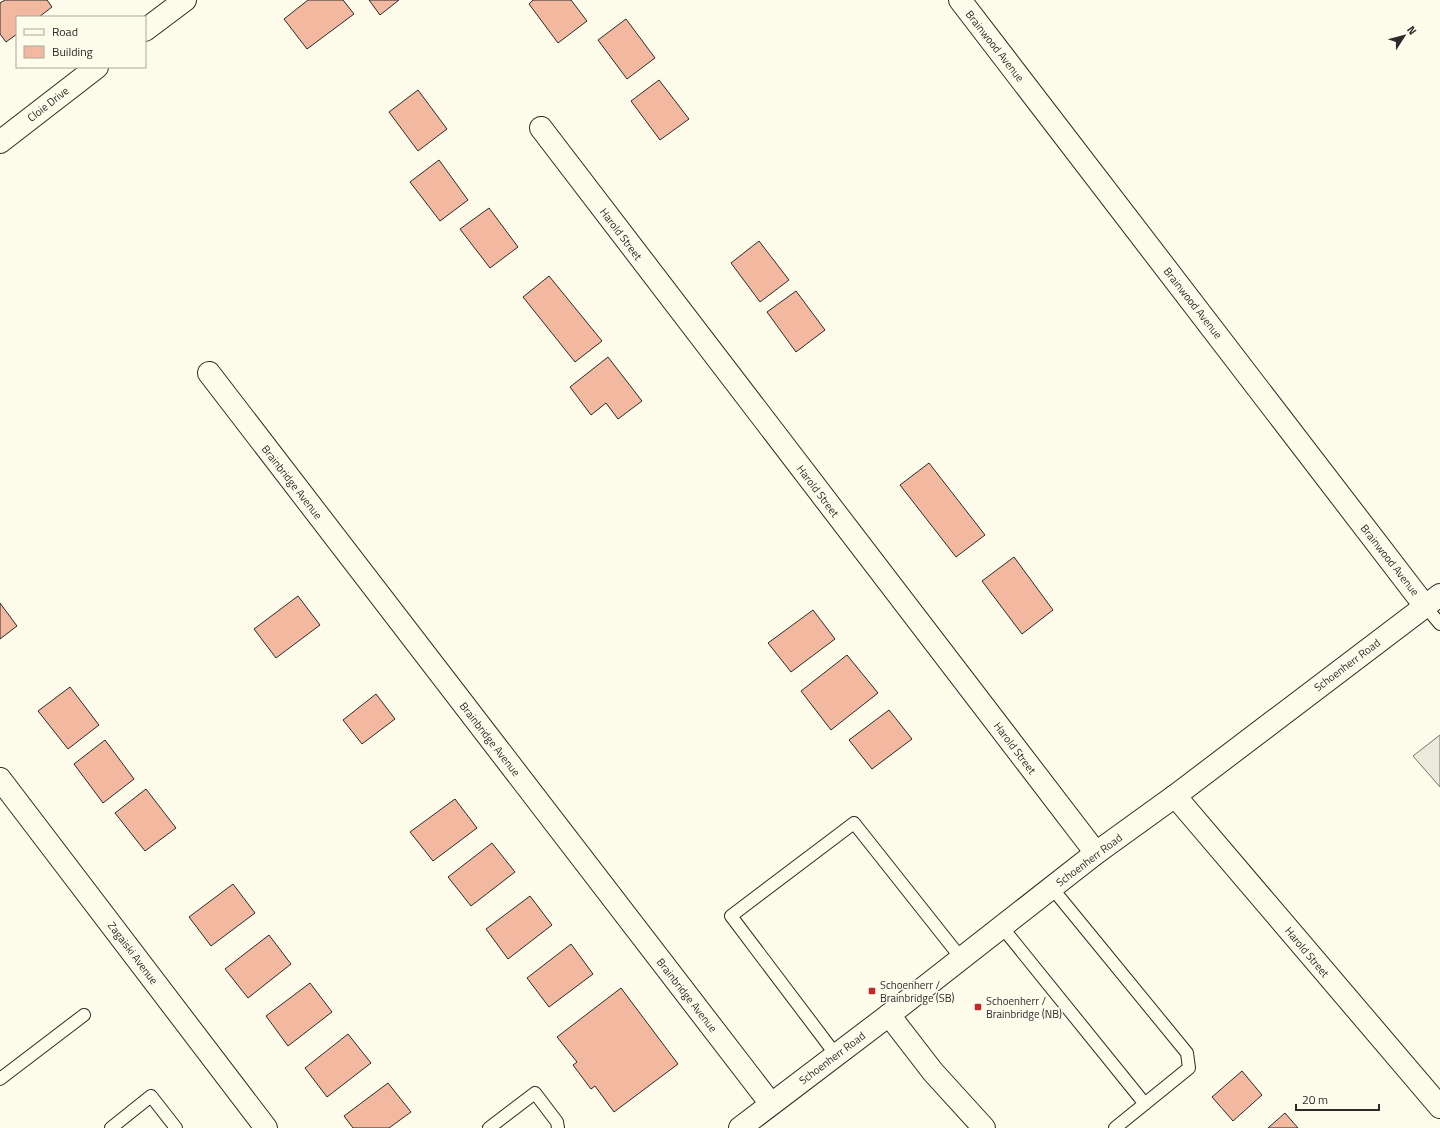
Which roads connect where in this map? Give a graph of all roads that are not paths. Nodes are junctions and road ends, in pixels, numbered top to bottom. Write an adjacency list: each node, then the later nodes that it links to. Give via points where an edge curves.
1 (185, 0): 3 (street)
2 (960, 0): 8 (street, Brainwood Avenue)
3 (146, 29)
4 (96, 68): 6 (street, Cloie Drive)
5 (540, 128): 12 (street, Harold Street)
6 (0, 142)
7 (209, 373): 20 (street, Brainbridge Avenue)
8 (1433, 600): 9 (lane); 11 (street, Schoenherr Road)
9 (1440, 624)
10 (0, 779): 25 (street, Zagaiski Avenue)
11 (1175, 796): 12 (street, Schoenherr Road); 22 (street, Harold Street)
12 (1096, 853): 13 (street, Schoenherr Road)
13 (1052, 888): 14 (street, Schoenherr Road); 21 (lane, via 1188,1053 1189,1068)
14 (1002, 927): 15 (street, Schoenherr Road); 21 (lane)
15 (962, 958): 17 (street, Schoenherr Road); 18 (lane, via 854,823 731,916)
16 (84, 1015): 19 (lane)
17 (889, 1015): 18 (street, Schoenherr Road); 29 (street, via 933,1072)
18 (836, 1055): 20 (street, Schoenherr Road)
19 (0, 1078)
20 (771, 1104): 28 (street, Schoenherr Road)
21 (1145, 1104): 30 (lane)
22 (1440, 1107)
23 (111, 1128): 24 (lane, via 151,1096)
24 (176, 1128)
25 (266, 1128)
26 (489, 1128): 27 (lane, via 535,1093 557,1122)
27 (558, 1128)
28 (740, 1128)
29 (984, 1128)
30 (1115, 1128)

